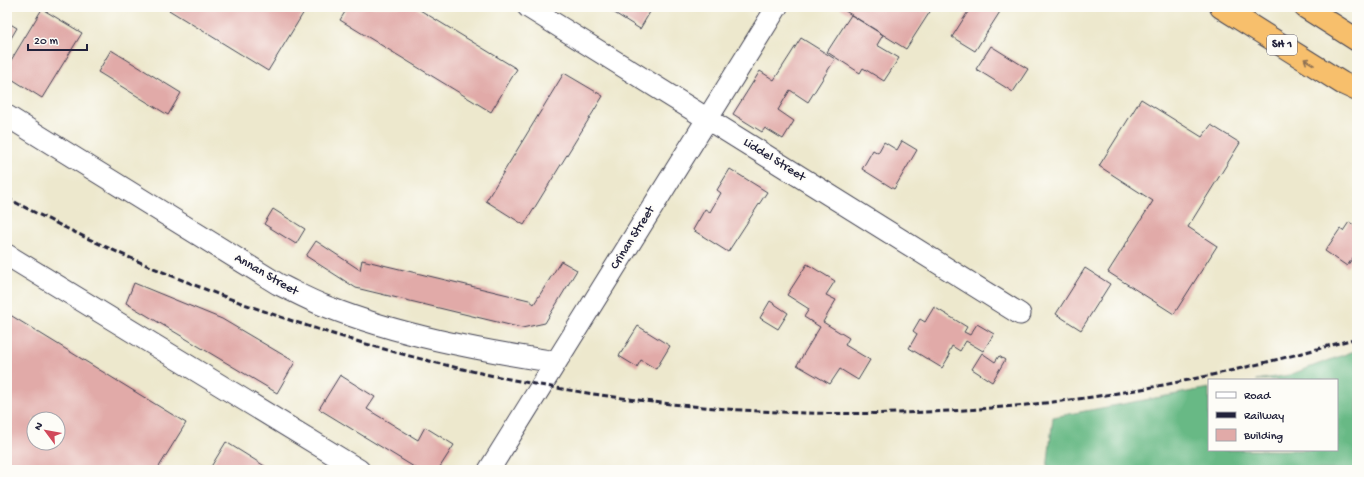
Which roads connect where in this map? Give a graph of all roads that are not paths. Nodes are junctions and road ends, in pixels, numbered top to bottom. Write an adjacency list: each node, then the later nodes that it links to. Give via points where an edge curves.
1 (528, 7): 8 (street, Liddel Street)
2 (777, 7): 8 (street, Crinan Street)
3 (1222, 7): 6 (highway, SH 1, one-way to 3)
4 (1305, 7): 5 (highway)
5 (1357, 40)
6 (1357, 90)
7 (7, 116): 11 (street, Annan Street, via 278,284 324,306 374,323 443,341)
8 (708, 119): 10 (street, Liddel Street); 11 (street, Crinan Street)
9 (7, 255): 12 (street)
10 (1020, 314)
11 (556, 362): 13 (street, Crinan Street)
12 (359, 470)
13 (489, 470)

